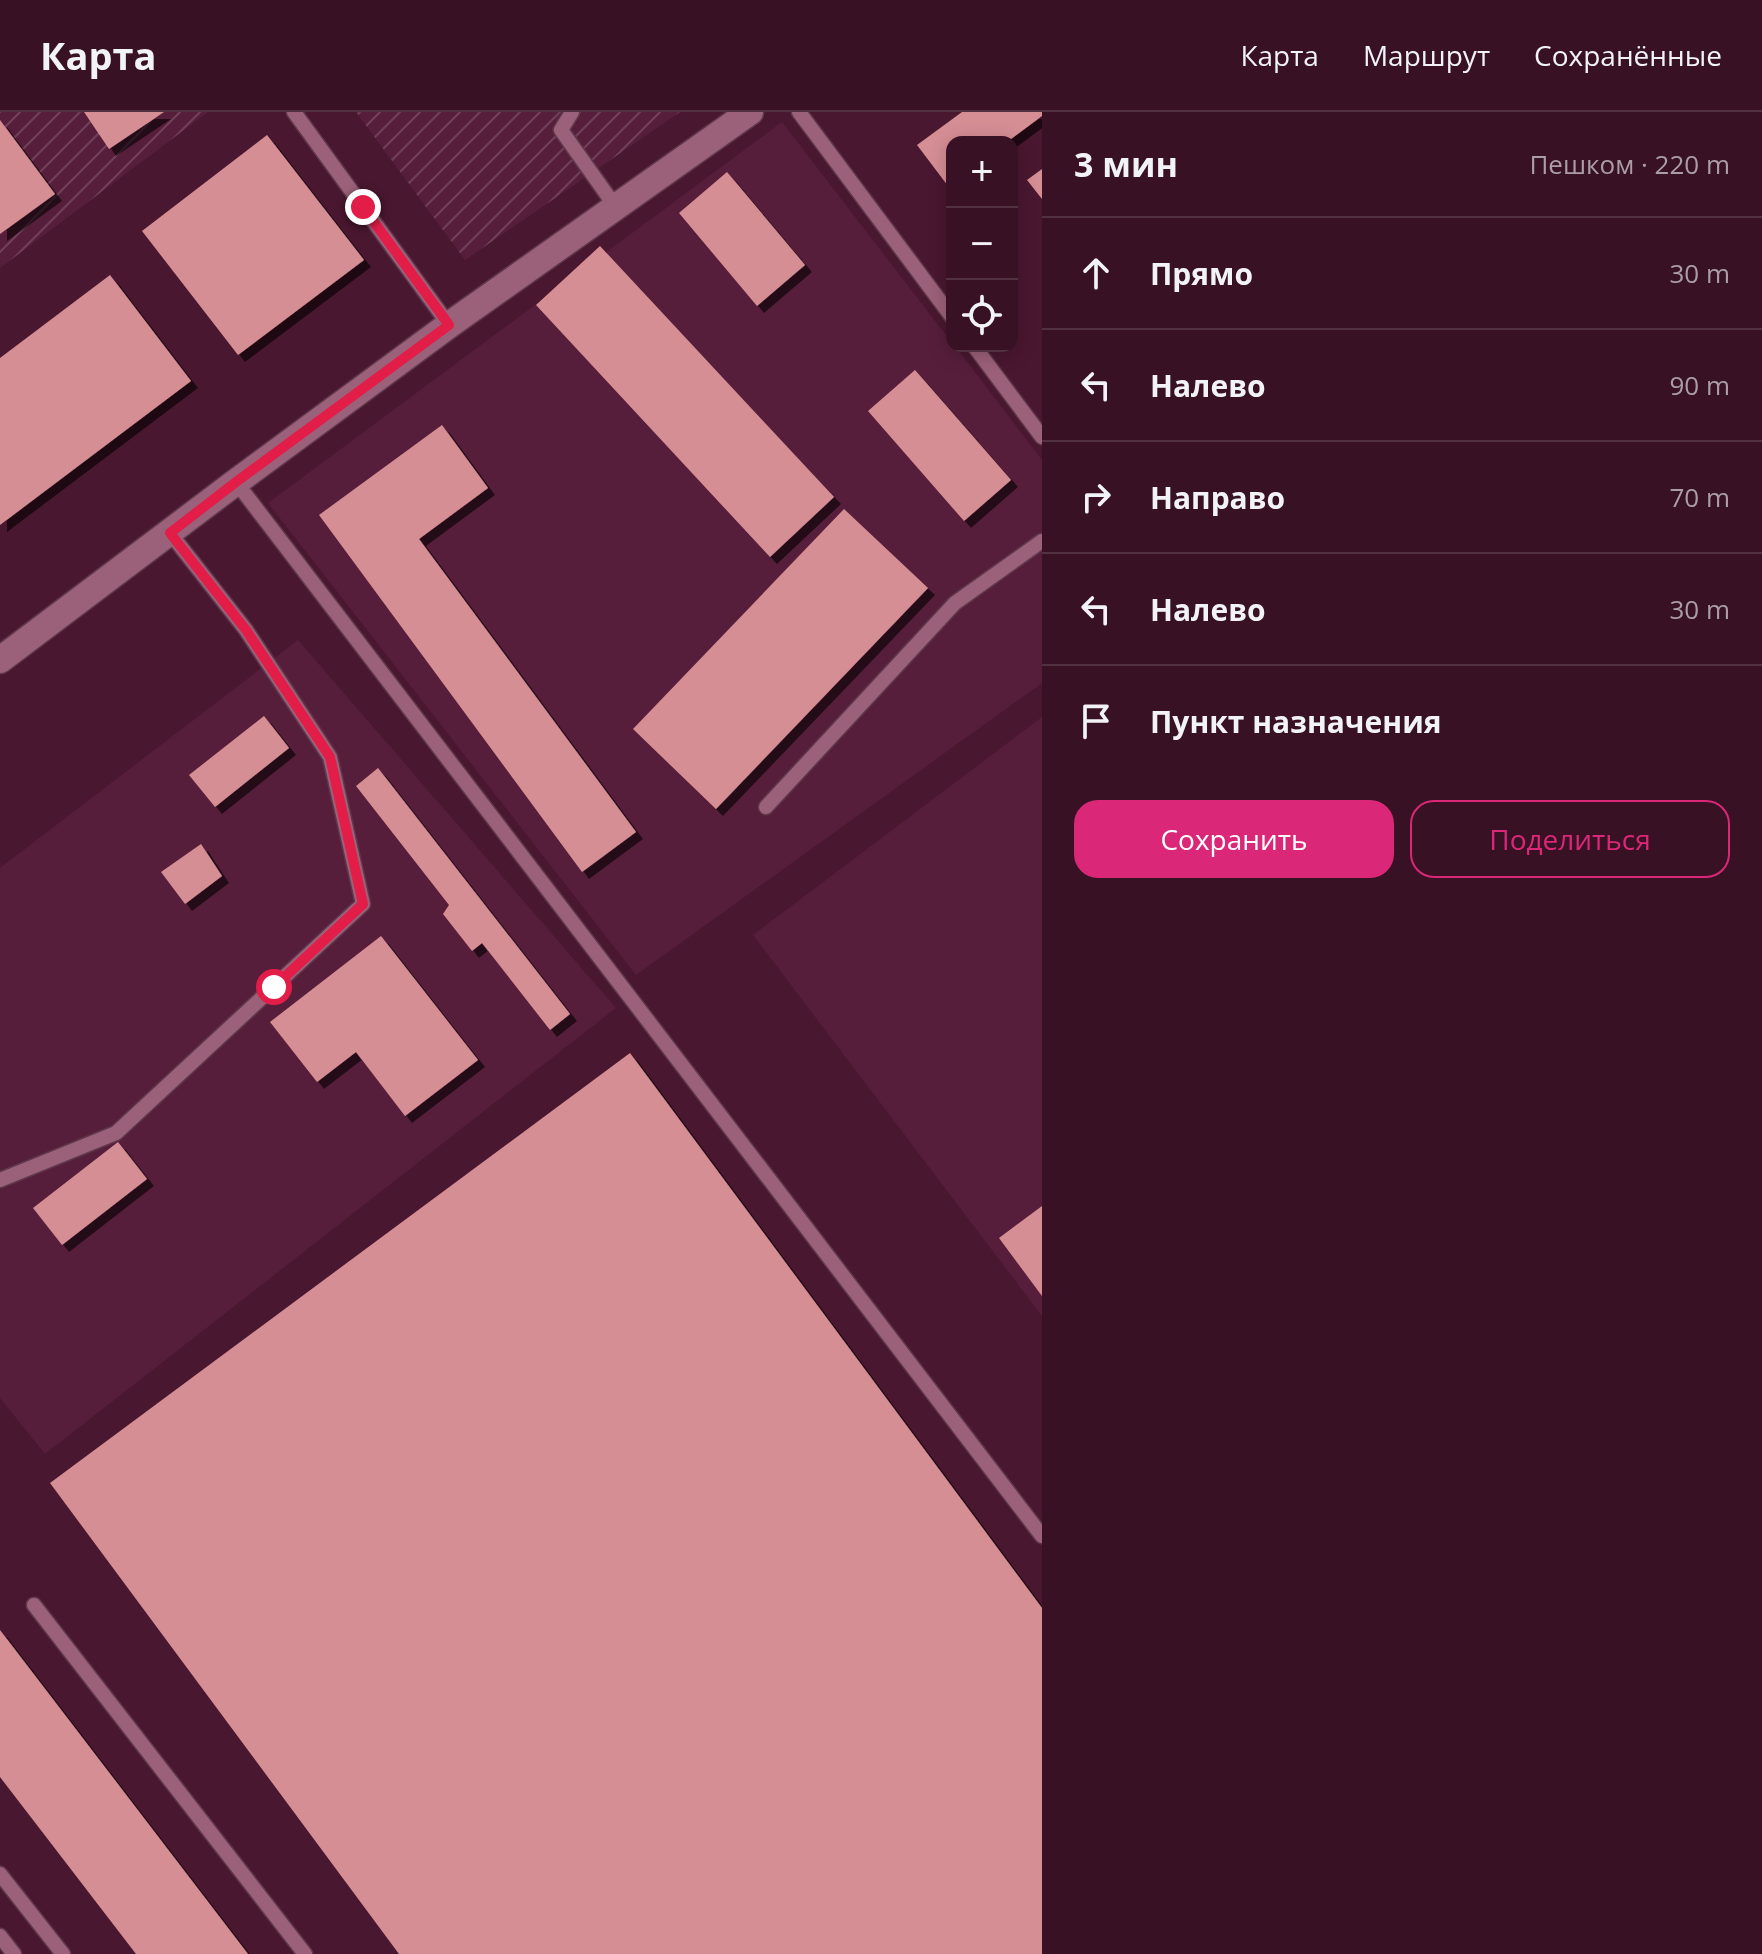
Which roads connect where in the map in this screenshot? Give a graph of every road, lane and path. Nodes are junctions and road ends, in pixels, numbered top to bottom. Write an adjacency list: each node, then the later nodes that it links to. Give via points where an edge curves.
1 (294, 112): 7 (lane)
2 (572, 112): 5 (lane, via 561,130)
3 (750, 112): 5 (street)
4 (799, 112): 6 (lane)
5 (615, 206): 7 (street)
6 (946, 309)
7 (449, 325): 10 (street)
8 (978, 352): 9 (lane)
9 (1042, 437)
10 (236, 482): 11 (street); 16 (lane)
11 (170, 533): 13 (street); 15 (lane, via 246,630 330,757 363,904 116,1133)
12 (1042, 541): 14 (lane, via 955,603)
13 (0, 660)
14 (766, 807)
15 (0, 1180)
16 (1042, 1536)
17 (34, 1605): 22 (lane)
18 (0, 1874): 21 (lane)
19 (0, 1936): 20 (lane)
20 (14, 1954)
21 (63, 1954)
22 (305, 1954)

